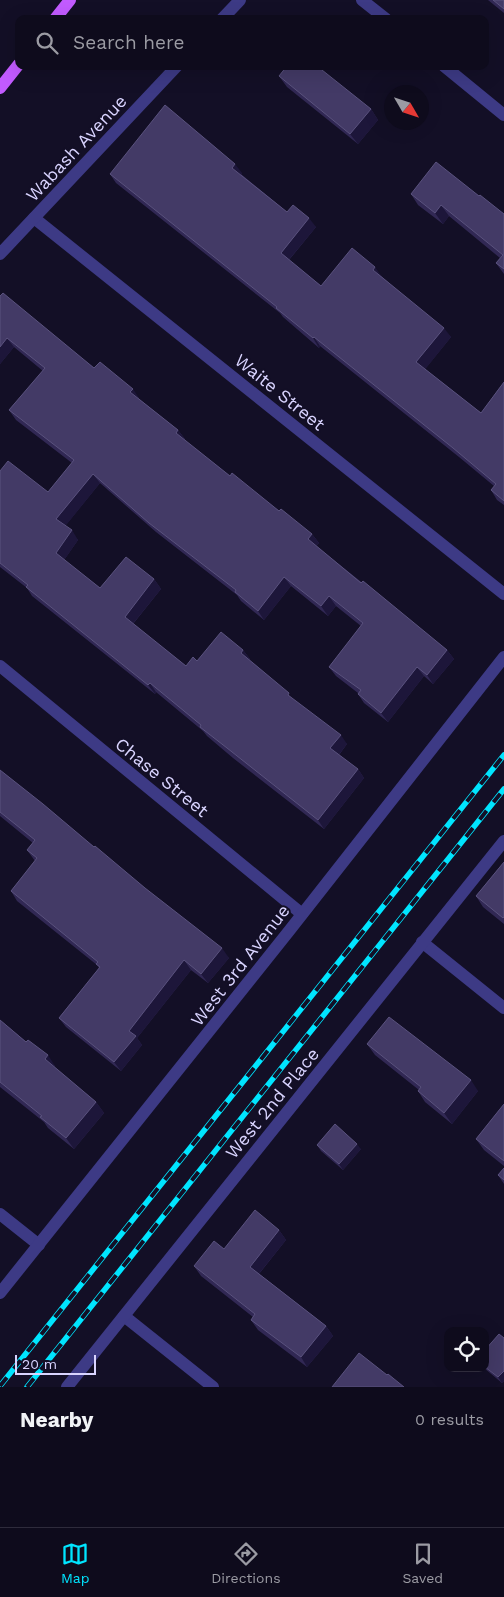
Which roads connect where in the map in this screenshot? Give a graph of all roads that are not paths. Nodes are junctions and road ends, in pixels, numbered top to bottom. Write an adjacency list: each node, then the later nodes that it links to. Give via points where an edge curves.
1 (70, 0): 4 (main road)
2 (240, 0): 5 (street)
3 (362, 0): 6 (street)
4 (58, 15)
5 (226, 15)
6 (381, 15)
7 (15, 69): 10 (main road)
8 (174, 70): 12 (street, Wabash Avenue)
9 (449, 70): 11 (street)
10 (0, 88)
11 (504, 115)
12 (34, 218): 13 (street, Wabash Avenue); 14 (street, Waite Street)
13 (0, 254)
14 (504, 594)
15 (504, 657): 18 (street, West 3rd Avenue)
16 (0, 666): 18 (street, Chase Street)
17 (504, 841): 19 (street, West 2nd Place)
18 (302, 914): 22 (street, West 3rd Avenue)
19 (422, 942): 20 (street); 24 (street, West 2nd Place)
20 (504, 1008)
21 (0, 1214): 22 (street)
22 (39, 1245): 23 (street, West 3rd Avenue)
23 (0, 1293)
24 (124, 1316): 25 (street, West 2nd Place); 26 (street)
25 (67, 1387)
26 (213, 1387)

